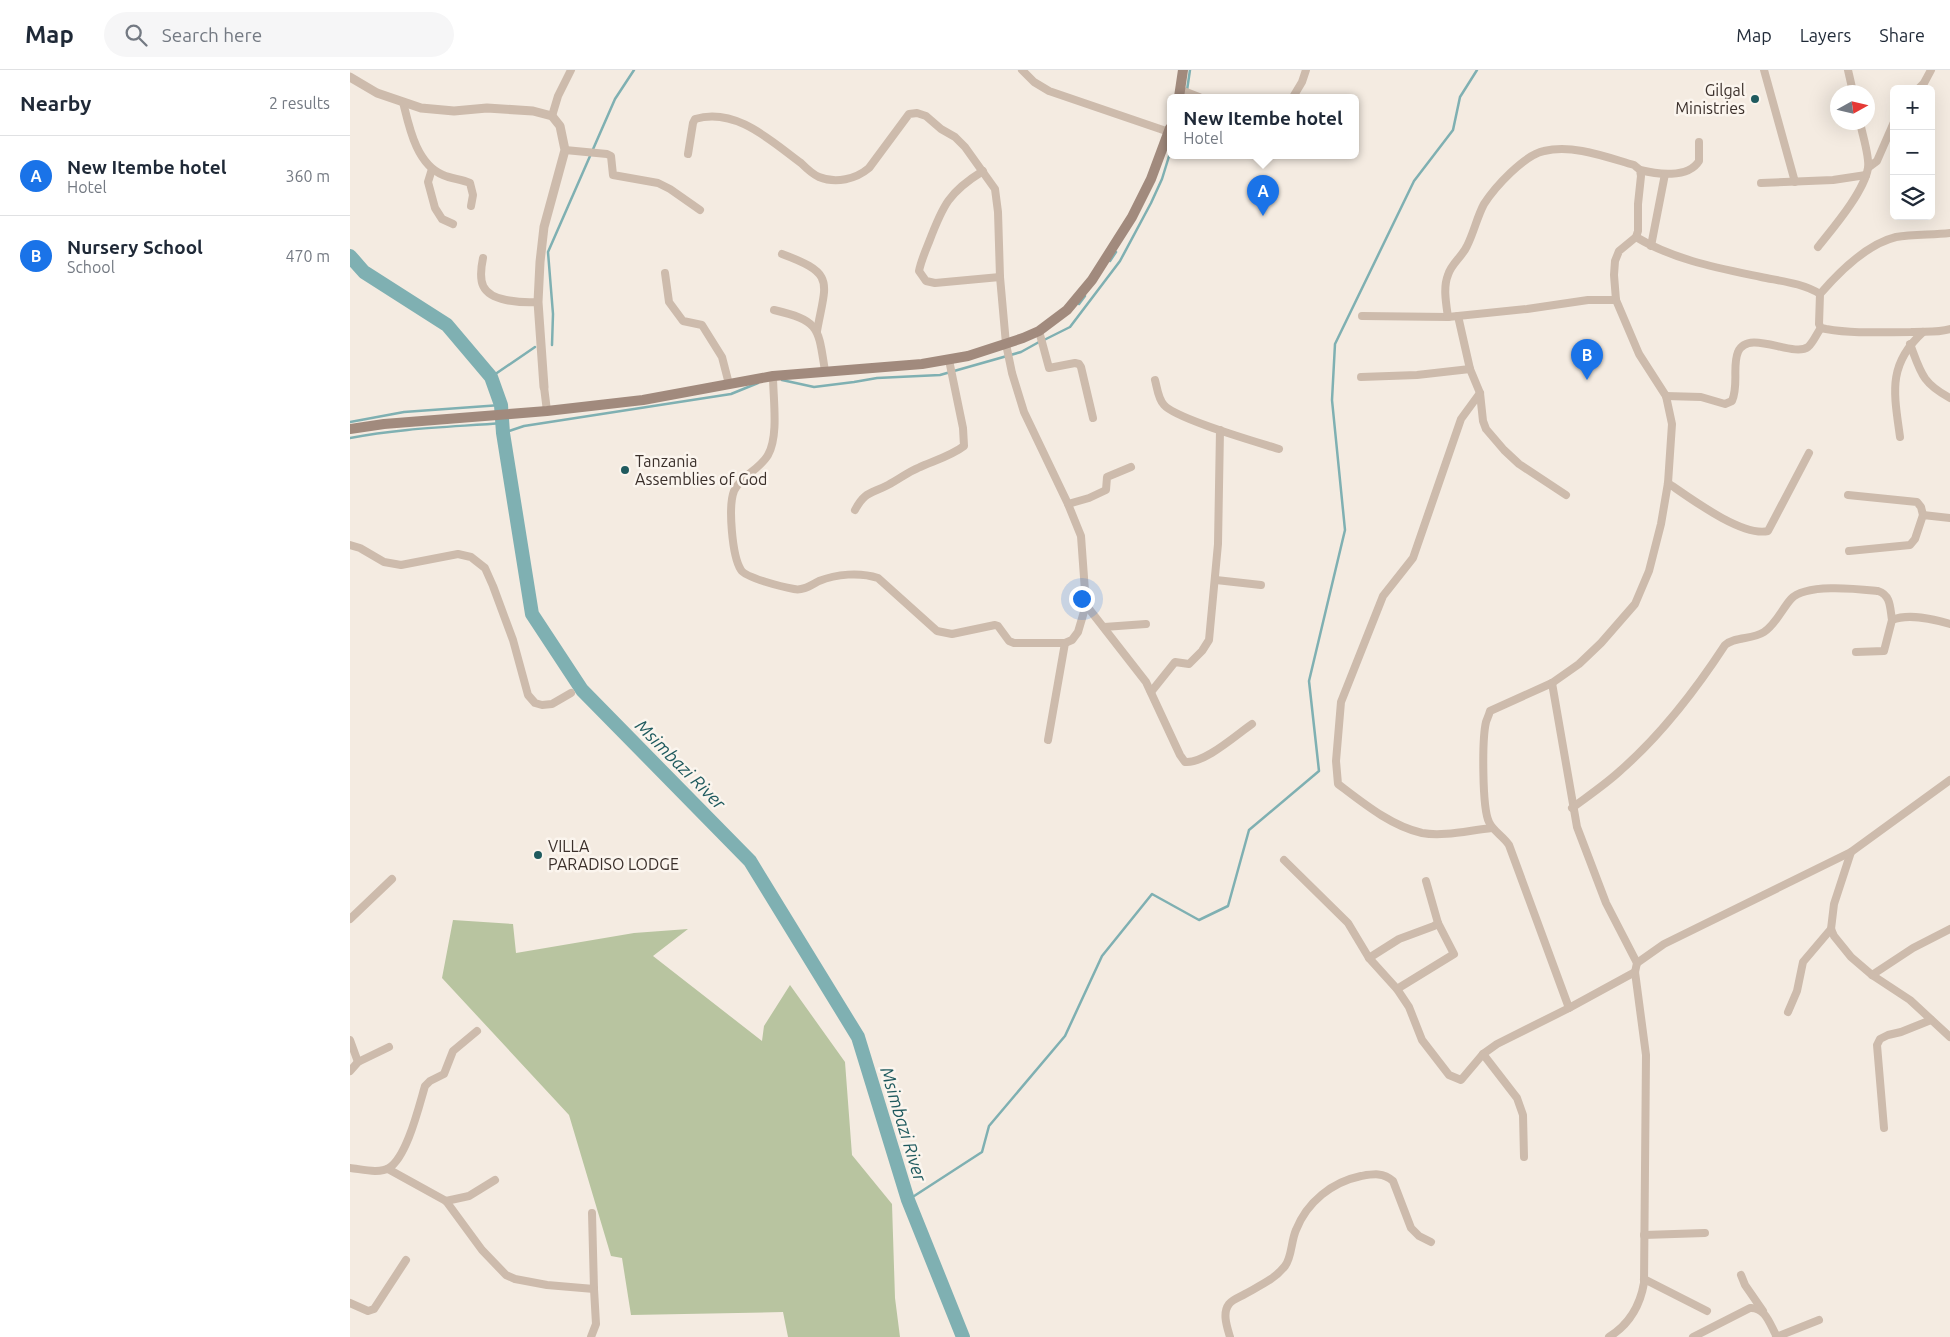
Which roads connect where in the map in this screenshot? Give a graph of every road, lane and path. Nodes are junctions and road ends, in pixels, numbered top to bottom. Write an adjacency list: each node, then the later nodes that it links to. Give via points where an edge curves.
1 (571, 70): 14 (street)
2 (1022, 70): 15 (street, via 1049,91)
3 (1183, 70): 11 (main road)
4 (1306, 70): 12 (street)
5 (1764, 70): 28 (street)
6 (1848, 70): 9 (street)
7 (1931, 70): 10 (street)
8 (350, 77): 13 (street, via 377,93)
9 (1851, 85)
10 (1922, 85)
11 (1180, 93)
12 (1295, 94)
13 (403, 102): 14 (street, via 420,108 454,111 518,109); 23 (street, via 416,146)
14 (552, 116): 20 (street, via 560,126)
15 (1167, 129)
16 (1861, 130): 22 (street)
17 (1891, 130): 22 (street, via 1877,161)
18 (1167, 138): 51 (main road, via 1151,179 1115,247 1067,310)
19 (1700, 142): 26 (street, via 1696,166)
20 (565, 150): 31 (street, via 607,154 611,156 613,176 658,183); 43 (street, via 544,227)
21 (688, 154): 25 (street, via 696,119 730,119 765,136 818,177 846,180 869,168 901,123 909,114 917,113 955,137)
22 (1868, 167): 27 (street)
23 (432, 169): 30 (street, via 470,183); 32 (street, via 428,182 435,208 442,220)
24 (1640, 170): 26 (street); 34 (street); 47 (street, via 1634,165 1574,150 1542,151 1525,160 1485,202 1467,246 1448,273)
25 (983, 171): 40 (street, via 995,189 997,199); 40 (street, via 963,184 944,205 919,272 926,281 936,283)
26 (1665, 174): 35 (street)
27 (1866, 175): 28 (street); 36 (street)
28 (1795, 182): 29 (street)
29 (1761, 183)
30 (471, 206)
31 (700, 210)
32 (453, 224)
33 (1950, 234): 41 (street, via 1887,240 1847,265)
34 (1636, 237): 35 (street); 42 (street, via 1619,251 1615,261)
35 (1651, 246): 41 (street, via 1698,262 1792,283)
36 (1818, 247)
37 (782, 254): 50 (street, via 804,262 823,278 825,292)
38 (483, 258): 43 (street, via 480,274 483,286 492,297 524,303)
39 (665, 273): 61 (street, via 669,302 683,321 702,325 722,357)
40 (1000, 278): 53 (street)
41 (1820, 294): 48 (street)
42 (1616, 300): 46 (street, via 1588,300); 64 (street, via 1639,354)
43 (538, 302): 62 (street)
44 (774, 310): 50 (street, via 799,316)
45 (1362, 316): 47 (street)
46 (1458, 316): 47 (street); 56 (street)
47 (1448, 317)
48 (1820, 328): 52 (street, via 1861,333); 64 (street, via 1807,347 1799,349 1754,342 1743,346 1738,351 1736,392 1732,401 1725,404 1701,397)
49 (1950, 329): 52 (street)
50 (816, 331): 57 (street)
51 (1039, 332): 53 (main road); 67 (street, via 1049,368 1075,364 1081,367)
52 (1923, 332): 54 (street)
53 (1006, 344): 55 (main road); 77 (street, via 1024,412)
54 (1910, 344): 65 (street, via 1924,379); 70 (street, via 1895,380)
55 (949, 360): 57 (main road); 78 (street, via 964,446 866,494)
56 (1470, 369): 59 (street); 63 (street)
57 (825, 371): 58 (main road)
58 (773, 376): 61 (main road); 90 (street, via 772,445 768,456 735,489 732,501 735,551 741,570 797,590 836,577 866,574 878,578 937,631 952,634 995,625 1009,641)
59 (1361, 377)
60 (1155, 380): 69 (street, via 1160,398 1168,408)
61 (729, 384): 66 (main road, via 643,400)
62 (544, 386): 66 (street)
63 (1480, 393): 75 (street, via 1483,421 1493,438 1519,464); 99 (street, via 1461,419 1413,558 1383,596 1364,642 1341,702 1336,761 1338,784 1403,828 1424,833)
64 (1666, 396): 74 (street, via 1672,424)
65 (1950, 398)
66 (547, 411): 68 (main road, via 375,424)
67 (1093, 418)
68 (350, 429)
69 (1220, 430): 71 (street); 83 (street)
70 (1900, 437)
71 (1279, 449)
72 (1809, 453): 74 (street, via 1771,527 1761,533 1705,508)
73 (1131, 466): 77 (street, via 1107,477 1106,490)
74 (1668, 483): 92 (street, via 1649,571 1635,604 1601,643)
75 (1566, 495)
76 (1848, 495): 79 (street, via 1917,502)
77 (1068, 504): 85 (street, via 1081,536)
78 (855, 510)
79 (1923, 516): 80 (street); 82 (street, via 1910,545)
80 (1950, 518)
81 (350, 545): 94 (street, via 384,562 402,565 458,554 471,557 485,568 493,586 513,640 528,695 542,705 552,704)
82 (1849, 552)
83 (1216, 580): 84 (street); 93 (street, via 1209,640 1189,664 1175,662)
84 (1261, 585)
85 (1086, 605): 89 (street); 90 (street, via 1078,632)
86 (1892, 620): 88 (street, via 1916,618); 91 (street, via 1884,651); 98 (street, via 1888,597 1878,590 1829,589 1797,594 1764,632 1725,645 1694,692 1666,725 1621,771)
87 (1146, 624): 89 (street)
88 (1950, 624)
89 (1104, 627): 93 (street, via 1141,673)
90 (1065, 643): 96 (street)
91 (1856, 652)
92 (1552, 684): 98 (street); 99 (street, via 1495,709 1486,721 1484,791)
93 (1151, 692): 95 (street, via 1185,762 1204,757)
94 (571, 693)
95 (1252, 724)
96 (1048, 740)
97 (1950, 780): 100 (street)
98 (1572, 808): 109 (street, via 1606,903)
99 (1492, 828): 113 (street, via 1505,839 1512,853)
100 (1851, 852): 106 (street, via 1834,904); 109 (street, via 1664,944)
101 (1284, 860): 108 (street, via 1348,923)
102 (392, 879): 104 (street)
103 (1426, 881): 105 (street)
104 (350, 919)
105 (1438, 923): 108 (street, via 1399,939); 112 (street, via 1454,954)
106 (1831, 929): 111 (street, via 1851,957); 114 (street, via 1803,962 1797,991)
107 (1950, 929): 111 (street)
108 (1369, 958): 112 (street)
109 (1637, 963): 110 (street)
110 (1636, 972): 113 (street); 131 (street, via 1646,1055)
111 (1872, 975): 115 (street, via 1910,1000)
112 (1397, 989): 120 (street, via 1409,1007 1422,1040 1450,1075 1461,1080)
113 (1569, 1008): 120 (street)
114 (1788, 1012)
115 (1931, 1020): 117 (street); 123 (street, via 1888,1035 1877,1045)
116 (477, 1031): 126 (street, via 453,1051 444,1074 425,1086 410,1134 396,1161)
117 (1950, 1038)
118 (350, 1040): 121 (street)
119 (389, 1047): 121 (street)
120 (1482, 1054): 124 (street, via 1517,1098 1523,1115)
121 (358, 1062): 122 (street)
122 (350, 1071)
123 (1884, 1128)
124 (1524, 1157)
125 (350, 1168): 126 (street)
126 (388, 1169): 128 (street)
127 (495, 1180): 128 (street, via 469,1196)
128 (446, 1201): 136 (street, via 482,1250 506,1275 547,1285)
129 (592, 1213): 136 (street)
130 (1705, 1233): 131 (street)
131 (1644, 1235): 135 (street)
132 (1431, 1242): 142 (street, via 1411,1228 1393,1181 1388,1177 1380,1173 1338,1183 1316,1198 1296,1229 1285,1267 1229,1304 1225,1312)
133 (406, 1260): 137 (street, via 374,1309 368,1311)
134 (1742, 1275): 139 (street)
135 (1644, 1279): 138 (street); 143 (street, via 1637,1309)
136 (594, 1289): 141 (street, via 596,1324)
137 (350, 1303)
138 (1706, 1311)
139 (1763, 1311): 144 (street, via 1750,1308); 145 (street)
140 (1819, 1320): 145 (street)
141 (591, 1337)
142 (1230, 1337)
143 (1609, 1337)
144 (1693, 1337)
145 (1776, 1337)

